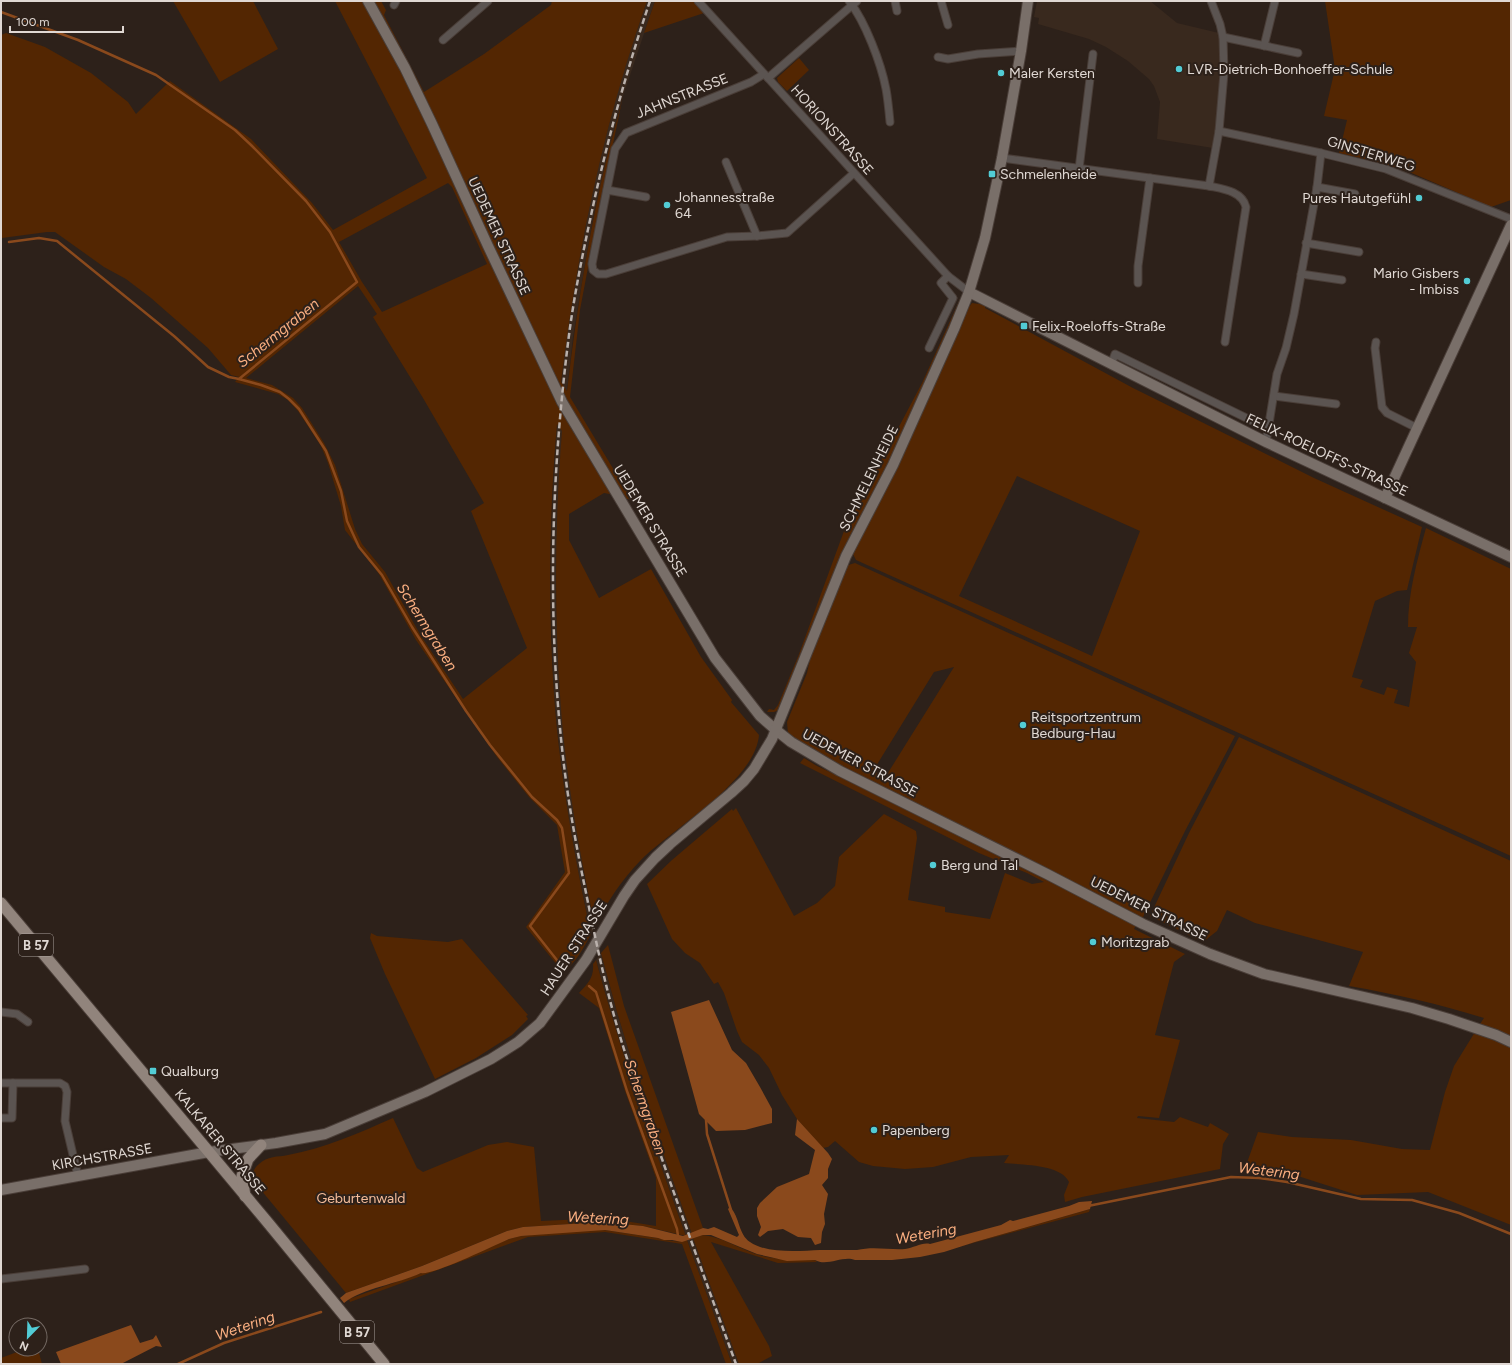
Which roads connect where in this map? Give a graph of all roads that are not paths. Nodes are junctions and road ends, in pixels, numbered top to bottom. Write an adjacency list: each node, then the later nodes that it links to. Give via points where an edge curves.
1 (368, 1): 54 (street, UEDEMER STRASSE, via 432,124 562,402 711,651 760,716)
2 (488, 1): 13 (street)
3 (698, 1): 19 (street, HORIONSTRASSE)
4 (895, 1): 10 (street)
5 (941, 1): 11 (street)
6 (1028, 1): 15 (street, SCHMELENHEIDE)
7 (1211, 1): 12 (street)
8 (1275, 1): 14 (street)
9 (853, 2): 19 (street, JAHNSTRASSE); 20 (street, via 880,67 886,88)
10 (897, 11)
11 (948, 25)
12 (1223, 37): 14 (street); 21 (street, via 1224,74)
13 (443, 40)
14 (1264, 46): 16 (street)
15 (1021, 51): 18 (street, via 948,59); 23 (street, SCHMELENHEIDE)
16 (1298, 53)
17 (1094, 54): 25 (street)
18 (938, 57)
19 (766, 76): 26 (street, HORIONSTRASSE); 30 (street, JAHNSTRASSE, via 626,133 615,149)
20 (890, 122)
21 (1219, 131): 22 (street, GINSTERWEG); 28 (street)
22 (1321, 152): 29 (street); 33 (street, GINSTERWEG, via 1386,169)
23 (1002, 158): 25 (street); 42 (street, SCHMELENHEIDE, via 985,238)
24 (726, 162): 35 (street)
25 (1079, 169): 27 (street)
26 (854, 173): 35 (street, via 787,233); 39 (street, HORIONSTRASSE)
27 (1150, 178): 28 (street); 41 (street)
28 (1209, 186): 43 (street, via 1239,195 1245,201 1246,207)
29 (1317, 187): 31 (street); 36 (street)
30 (607, 190): 32 (street); 35 (street, via 592,264 593,270 598,274 606,274 727,237)
31 (1355, 194)
32 (646, 197)
33 (1511, 219)
34 (1511, 226): 49 (street)
35 (757, 236)
36 (1306, 243): 37 (street); 38 (street)
37 (1358, 252)
38 (1301, 274): 40 (street); 47 (street, via 1288,342 1277,374)
39 (948, 276): 42 (street, HORIONSTRASSE); 45 (street, via 941,283 953,298)
40 (1342, 280)
41 (1138, 283)
42 (969, 292): 46 (street, FELIX-ROELOFFS-STRASSE); 54 (street, SCHMELENHEIDE, via 901,446 846,556)
43 (1225, 342)
44 (1376, 342): 49 (street, via 1382,407)
45 (929, 348)
46 (1111, 365): 50 (street, FELIX-ROELOFFS-STRASSE, via 1115,354); 51 (street, FELIX-ROELOFFS-STRASSE)
47 (1274, 396): 48 (street); 50 (street)
48 (1336, 404)
49 (1417, 428): 52 (street)
50 (1269, 429): 51 (street)
51 (1266, 442): 52 (street, FELIX-ROELOFFS-STRASSE)
52 (1385, 498): 53 (street, FELIX-ROELOFFS-STRASSE)
53 (1511, 557)
54 (776, 730): 58 (street, UEDEMER STRASSE, via 791,742 840,771 1143,924 1210,954 1264,974 1412,1008); 62 (street, HAUER STRASSE, via 763,755 744,781 670,844 635,880 586,960 555,1004 540,1023 518,1042 491,1059 425,1092 325,1134)
55 (1, 903): 63 (main road, KALKARER STRASSE / B 57)
56 (1, 1012): 57 (street, via 17,1014)
57 (28, 1022)
58 (1511, 1042)
59 (1, 1083): 60 (street)
60 (13, 1083): 61 (street, via 12,1118); 64 (street, via 60,1083 65,1086 65,1121)
61 (1, 1118)
62 (261, 1145): 63 (street, HAUER STRASSE); 66 (main road, via 248,1159 242,1176)
63 (209, 1152): 64 (street, KIRCHSTRASSE); 66 (main road, KALKARER STRASSE / B 57)
64 (78, 1176): 65 (street, KIRCHSTRASSE)
65 (1, 1190)
66 (246, 1196): 69 (main road, KALKARER STRASSE / B 57)
67 (85, 1269): 68 (street)
68 (1, 1279)
69 (384, 1364)

